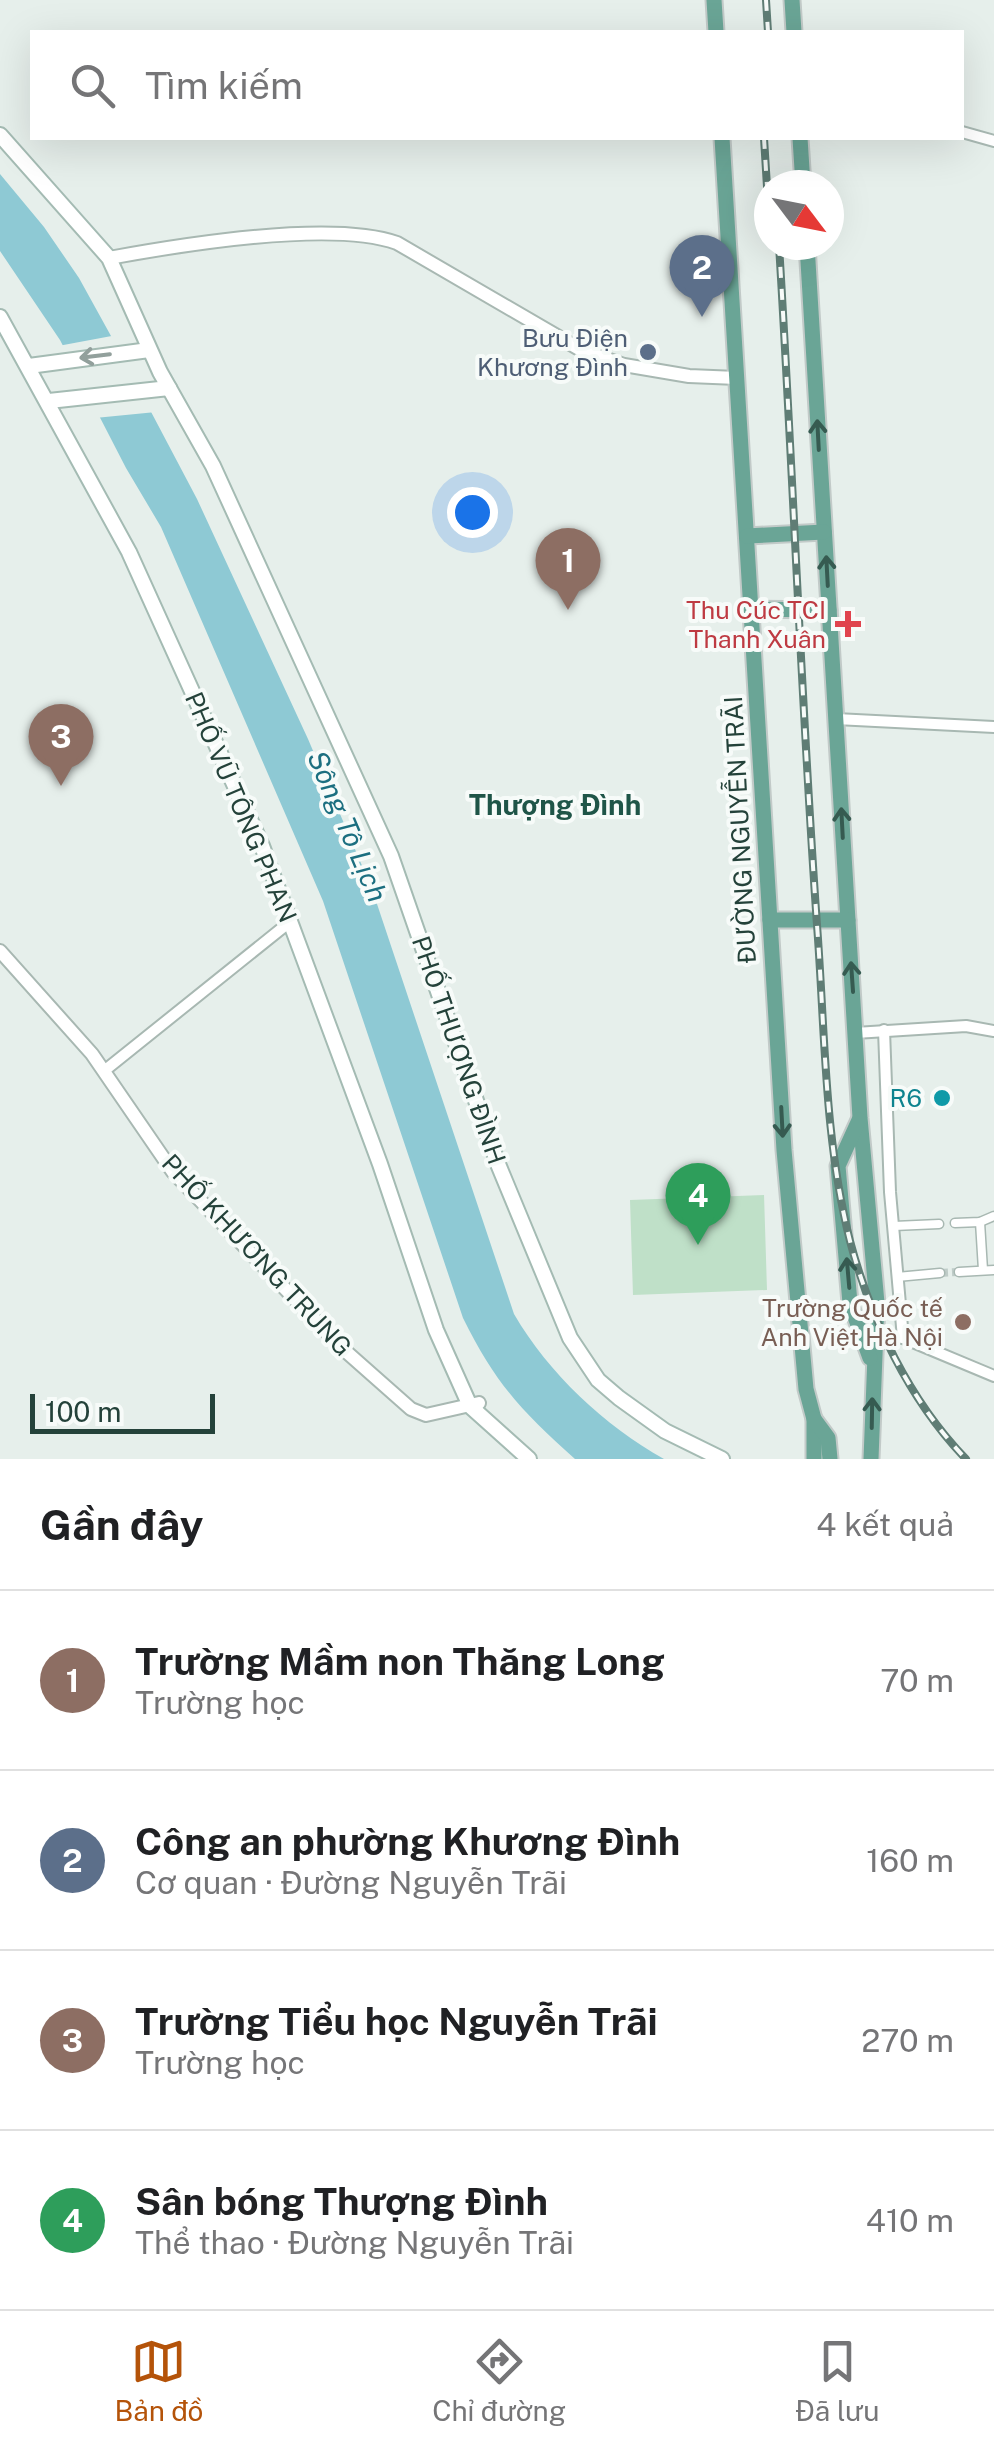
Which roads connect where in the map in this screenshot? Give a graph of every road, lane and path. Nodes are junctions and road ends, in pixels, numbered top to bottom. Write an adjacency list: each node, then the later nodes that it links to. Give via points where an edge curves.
1 (714, 0): 3 (main road)
2 (792, 0): 4 (main road)
3 (716, 30)
4 (794, 30)
5 (964, 133): 9 (street)
6 (0, 135): 11 (main road, PHỐ THƯỢNG ĐÌNH)
7 (722, 140): 16 (main road, ĐƯỜNG NGUYỄN TRÃI)
8 (800, 140): 10 (main road)
9 (994, 142)
10 (802, 170)
11 (109, 258): 14 (main road, PHỐ THƯỢNG ĐÌNH); 16 (street, via 280,236 372,234 580,350 624,365)
12 (808, 260): 19 (main road, one-way to 12)
13 (0, 317): 15 (main road, PHỐ VŨ TÔNG PHAN)
14 (141, 350): 15 (main road, one-way to 15); 17 (main road, PHỐ THƯỢNG ĐÌNH)
15 (29, 366): 18 (main road, PHỐ VŨ TÔNG PHAN)
16 (737, 378): 20 (main road, ĐƯỜNG NGUYỄN TRÃI)
17 (169, 388): 18 (main road); 53 (main road, PHỐ THƯỢNG ĐÌNH, via 218,476 392,856 498,1164 570,1338 619,1398)
18 (48, 401): 27 (main road, PHỐ VŨ TÔNG PHAN, via 129,552)
19 (824, 532): 20 (main road); 22 (main road, one-way to 19)
20 (746, 536): 21 (main road, ĐƯỜNG NGUYỄN TRÃI)
21 (751, 609): 22 (main road); 25 (main road, ĐƯỜNG NGUYỄN TRÃI)
22 (829, 610): 23 (main road)
23 (836, 719): 24 (street); 26 (main road, one-way to 23)
24 (994, 727)
25 (770, 920): 26 (main road); 50 (main road, ĐƯỜNG NGUYỄN TRÃI, one-way to 50, via 797,1300)
26 (848, 920): 31 (main road, one-way to 26)
27 (290, 921): 32 (street); 49 (main road, PHỐ VŨ TÔNG PHAN, via 433,1318 442,1325)
28 (0, 950): 32 (street, PHỐ KHƯƠNG TRUNG)
29 (884, 1030): 30 (street); 31 (street); 34 (street)
30 (994, 1031)
31 (855, 1033): 33 (main road)
32 (104, 1071): 49 (street, PHỐ KHƯƠNG TRUNG, via 174,1172 380,1383 426,1415)
33 (860, 1118): 35 (main road); 47 (main road, one-way to 33, via 850,1304 838,1166)
34 (890, 1192): 35 (street); 40 (street)
35 (866, 1193): 47 (main road, via 877,1303)
36 (994, 1216): 37 (street)
37 (980, 1222): 38 (street); 41 (street)
38 (955, 1223)
39 (939, 1224): 40 (street)
40 (894, 1226): 45 (street)
41 (984, 1270): 42 (street); 43 (street)
42 (994, 1270)
43 (959, 1272)
44 (940, 1273): 45 (street)
45 (897, 1276): 46 (street)
46 (903, 1338): 47 (street, via 884,1335); 48 (street)
47 (873, 1366): 56 (main road, one-way to 47)
48 (994, 1376)
49 (474, 1404): 51 (main road); 52 (main road)
50 (814, 1419): 54 (main road, ĐƯỜNG NGUYỄN TRÃI); 55 (main road, via 828,1438)
51 (528, 1459)
52 (536, 1459)
53 (722, 1459)
54 (814, 1459)
55 (830, 1459)
56 (872, 1459)

